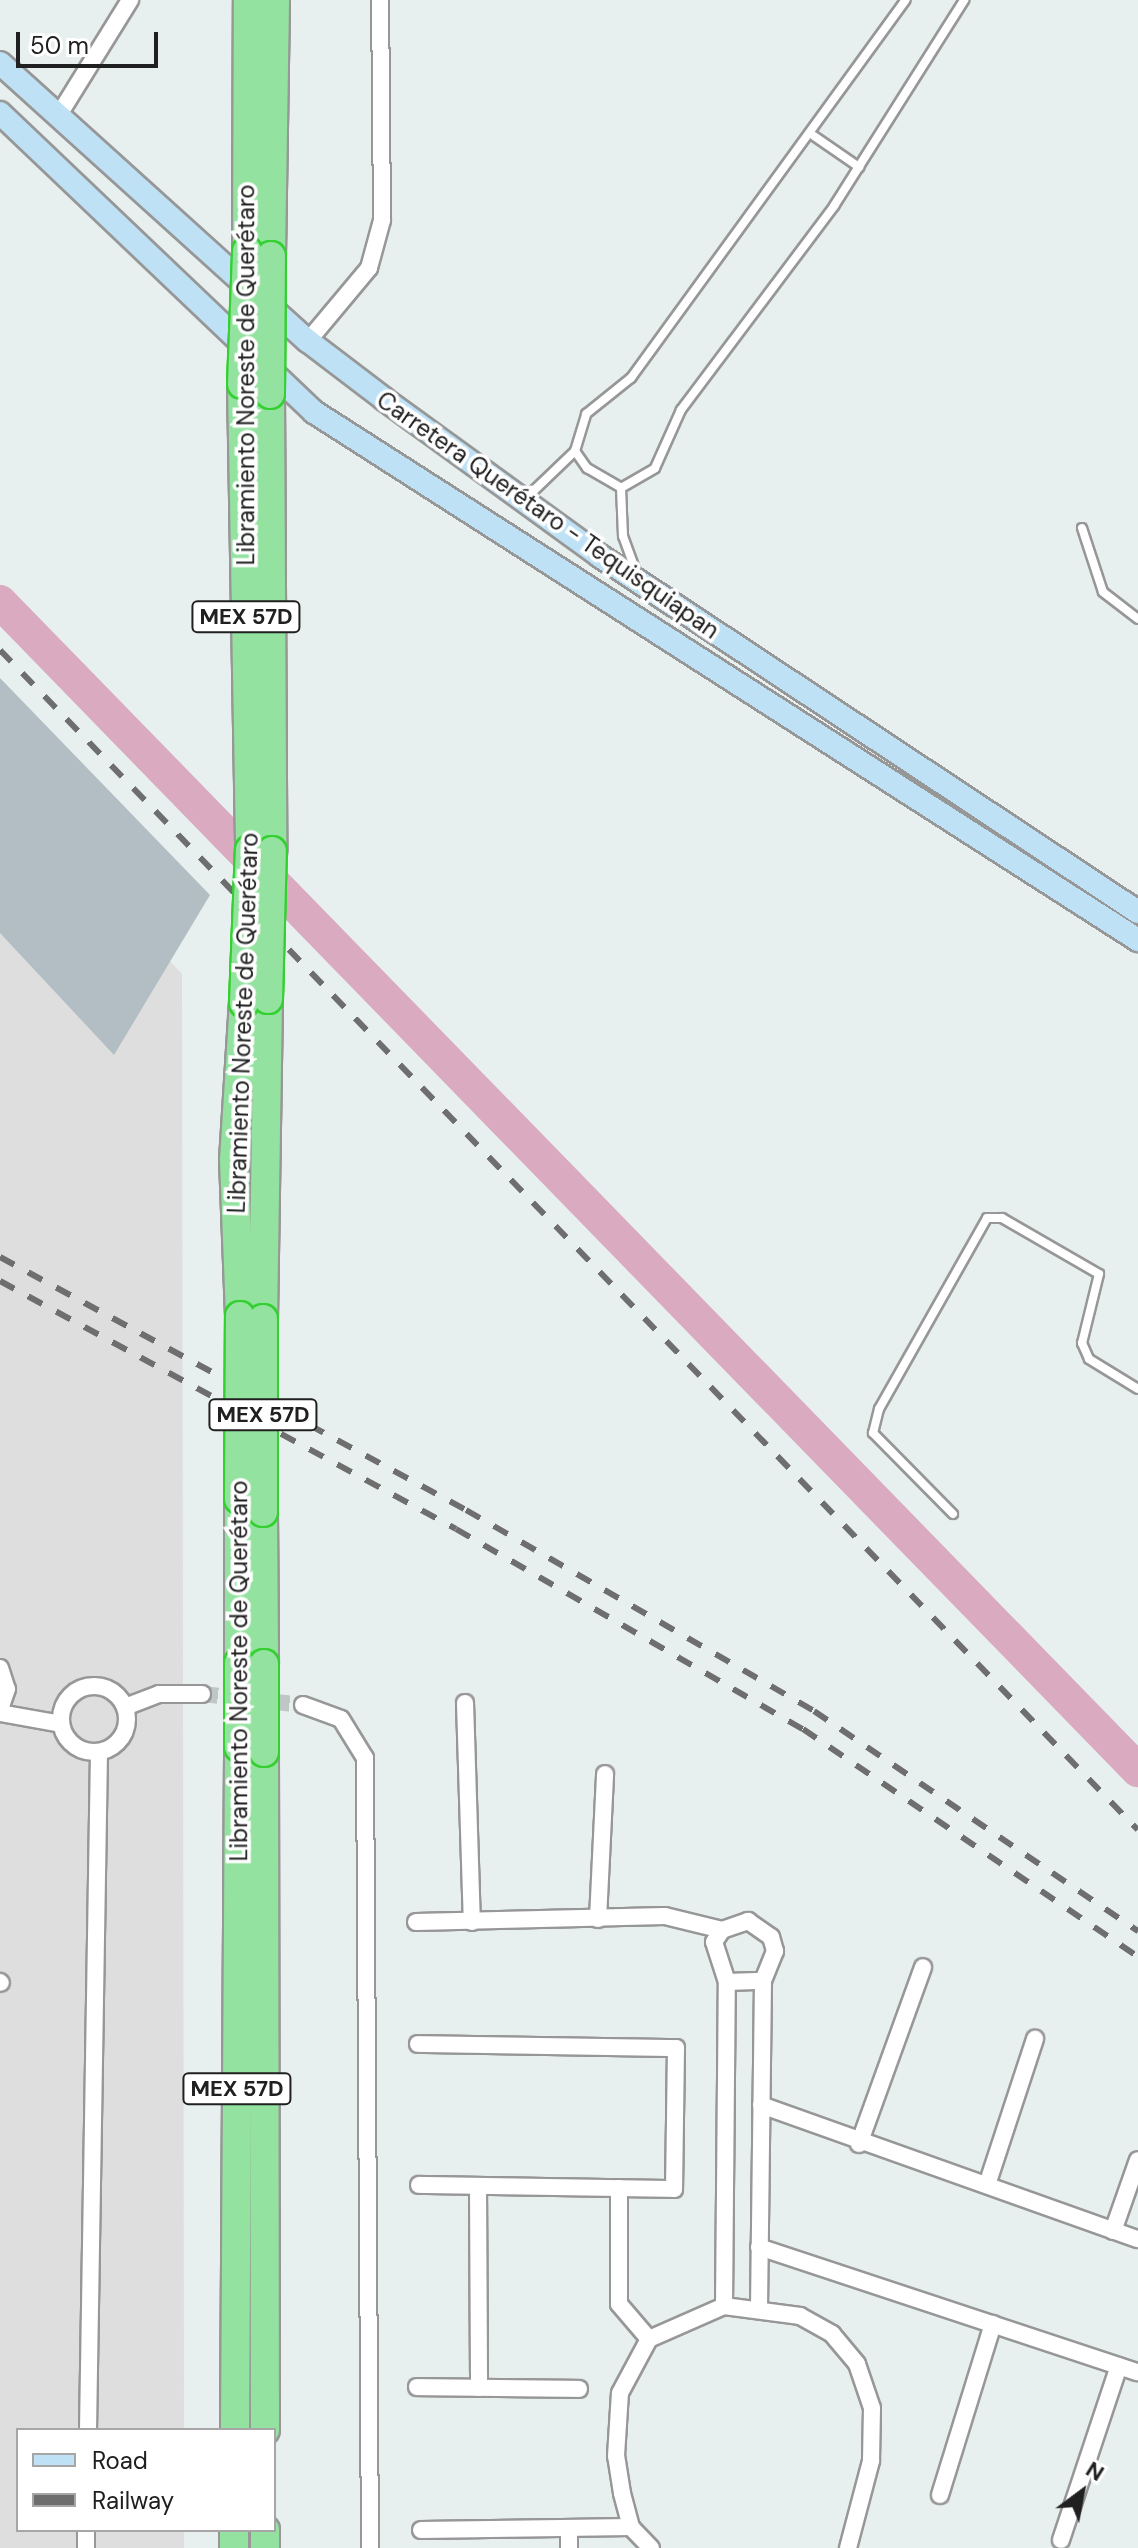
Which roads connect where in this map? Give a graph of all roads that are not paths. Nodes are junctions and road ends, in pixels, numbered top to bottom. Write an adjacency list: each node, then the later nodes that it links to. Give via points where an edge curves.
1 (130, 0): 9 (street)
2 (248, 0): 12 (highway, Libramiento Noreste de Querétaro / MEX 57D)
3 (275, 0): 12 (highway, Libramiento Noreste de Querétaro / MEX 57D)
4 (380, 0): 13 (street, via 382,220 369,268)
5 (906, 0): 10 (lane)
6 (964, 0): 11 (lane)
7 (0, 63): 9 (main road, Carretera Querétaro - Tequisquiapan)
8 (0, 113): 22 (main road, Carretera Querétaro - Tequisquiapan, via 314,412)
9 (60, 113): 13 (main road, Carretera Querétaro - Tequisquiapan)
10 (814, 136): 11 (lane); 14 (lane, via 631,378 586,414)
11 (859, 167): 15 (lane, via 681,410 655,468)
12 (259, 254): 20 (highway, Libramiento Noreste de Querétaro / MEX 57D, bridge, via 270,394); 20 (highway, Libramiento Noreste de Querétaro / MEX 57D, bridge, via 242,384)
13 (308, 341): 16 (main road, Carretera Querétaro - Tequisquiapan)
14 (575, 451): 15 (lane, via 587,468); 16 (lane)
15 (621, 488): 18 (lane, via 623,536)
16 (524, 501): 18 (main road, Carretera Querétaro - Tequisquiapan)
17 (1082, 528): 19 (lane, via 1103,592)
18 (640, 583): 21 (main road, Carretera Querétaro - Tequisquiapan)
19 (1138, 619)
20 (261, 850): 32 (highway, Libramiento Noreste de Querétaro / MEX 57D, bridge, via 251,1317)
21 (1138, 912)
22 (1138, 940)
23 (1138, 1389): 24 (lane, via 1089,1359 1082,1343 1099,1274 1002,1218 987,1218 921,1330 873,1433)
24 (953, 1514)
25 (3, 1671): 30 (street)
26 (202, 1694): 29 (street, via 159,1694)
27 (465, 1703): 37 (street)
28 (303, 1705): 71 (street, via 341,1719 365,1758)
29 (125, 1707): 31 (street, via 114,1693 89,1686 67,1699); 33 (street, via 120,1739)
30 (0, 1711): 31 (street)
31 (61, 1724): 33 (street, via 74,1746)
32 (252, 1750): 64 (highway, Libramiento Noreste de Querétaro / MEX 57D); 65 (highway, Libramiento Noreste de Querétaro / MEX 57D)
33 (99, 1752): 63 (street)
34 (605, 1774): 35 (street)
35 (598, 1919): 37 (street); 38 (street, via 684,1917)
36 (416, 1922): 37 (street)
37 (472, 1922)
38 (722, 1930): 40 (street, via 748,1921 771,1937 775,1951); 41 (street, via 713,1956)
39 (923, 1967): 45 (street)
40 (763, 1981): 41 (street); 44 (street)
41 (727, 1982): 54 (street)
42 (1035, 2039): 48 (street)
43 (418, 2044): 50 (street, via 676,2048 674,2189)
44 (761, 2105): 45 (street); 53 (street)
45 (859, 2144): 48 (street)
46 (1138, 2160): 51 (street)
47 (419, 2185): 49 (street)
48 (987, 2185): 51 (street)
49 (478, 2186): 50 (street); 61 (street)
50 (619, 2188): 57 (street, via 619,2304)
51 (1113, 2231): 52 (street)
52 (1138, 2239)
53 (759, 2247): 55 (street); 56 (street)
54 (724, 2306): 55 (street); 57 (street)
55 (759, 2309): 74 (street, via 800,2316 832,2334 857,2364 872,2408 871,2461)
56 (993, 2324): 58 (street); 66 (street)
57 (649, 2339): 67 (street, via 626,2376 617,2413 616,2456)
58 (1119, 2366): 59 (street); 70 (street)
59 (1138, 2372)
60 (417, 2387): 61 (street)
61 (479, 2388): 62 (street)
62 (579, 2389)
63 (88, 2428)
64 (235, 2428)
65 (265, 2428)
66 (940, 2495)
67 (631, 2527): 68 (street); 73 (street)
68 (569, 2528): 69 (street); 72 (street)
69 (421, 2530)
70 (1061, 2540)
71 (370, 2548)
72 (569, 2548)
73 (651, 2548)
74 (848, 2548)

